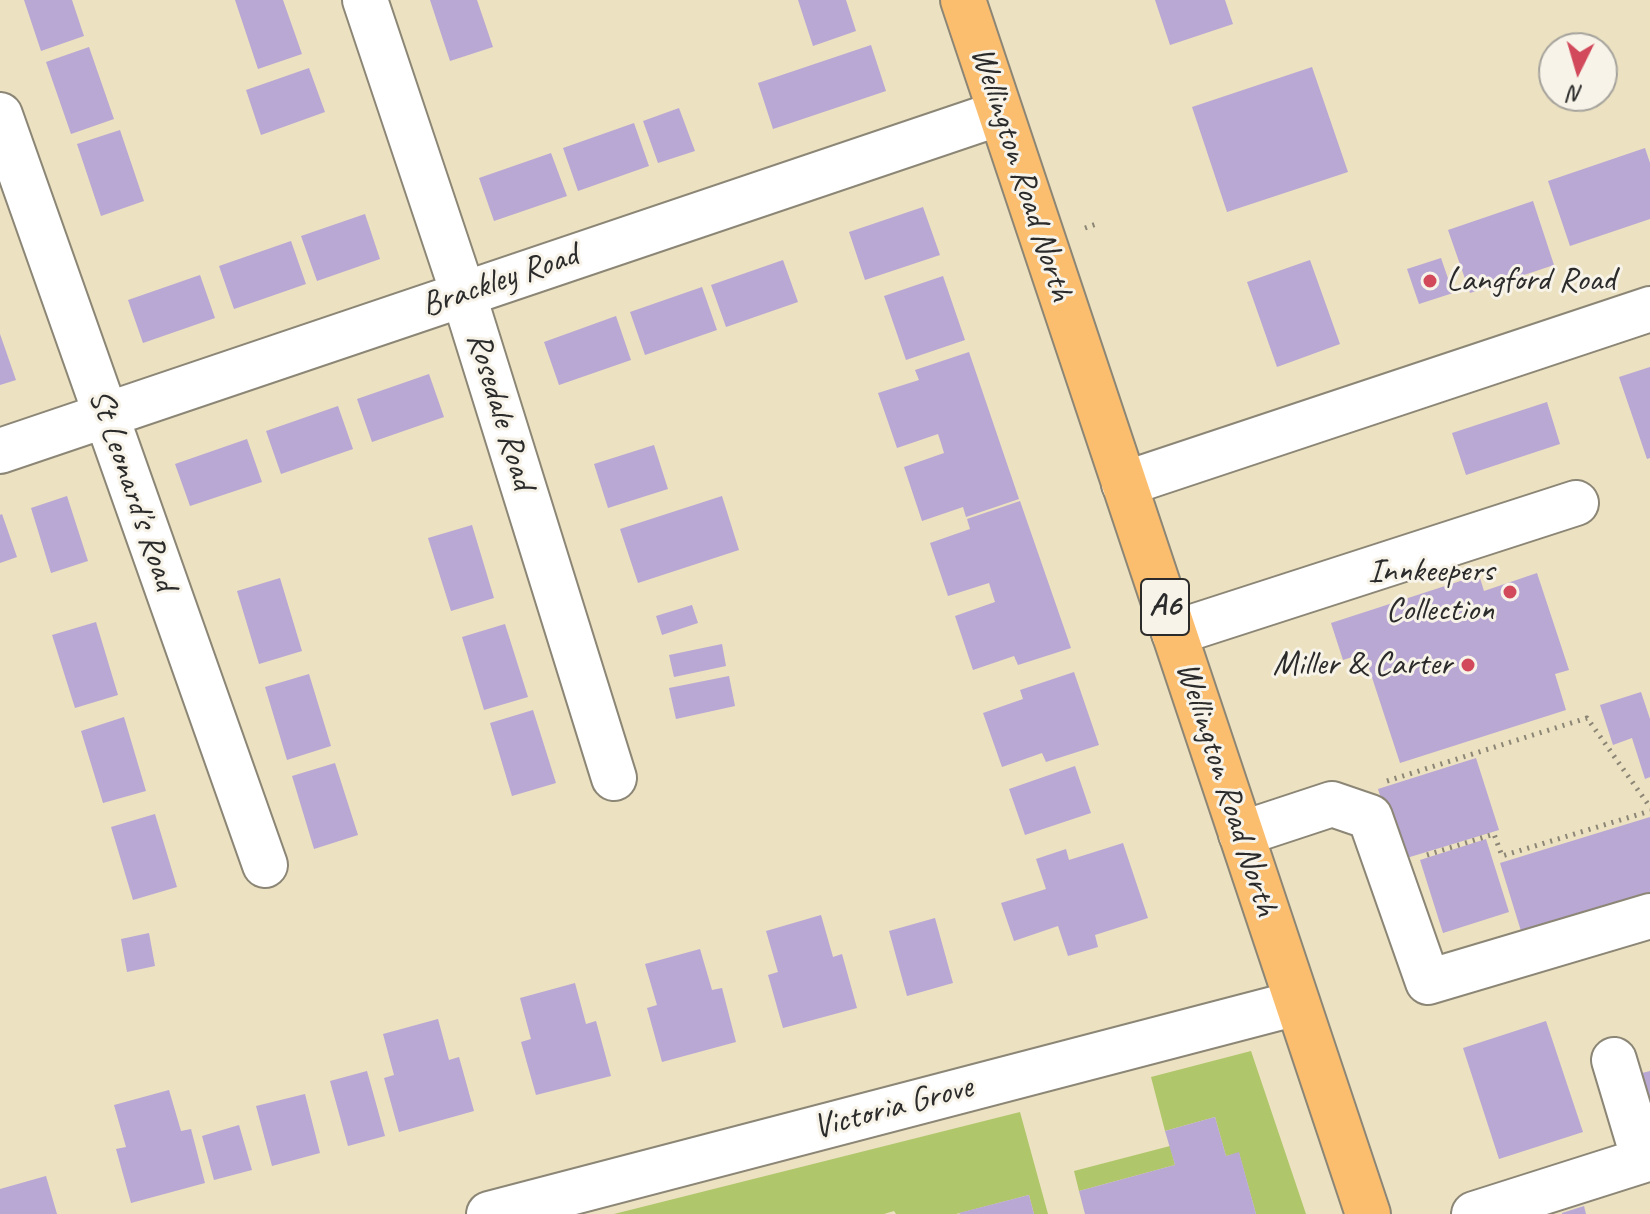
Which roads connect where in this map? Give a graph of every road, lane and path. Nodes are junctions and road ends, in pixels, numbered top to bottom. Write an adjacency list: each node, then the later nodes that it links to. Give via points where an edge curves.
1 (365, 0): 7 (street, Rosedale Road)
2 (963, 0): 3 (highway, Wellington Road North / A6)
3 (1000, 113): 7 (street, Brackley Road); 11 (highway, Wellington Road North / A6)
4 (0, 115): 9 (street, St Leonard's Road)
5 (1099, 223): 6 (path)
6 (1085, 228)
7 (463, 293): 9 (street, Brackley Road); 14 (street, Rosedale Road)
8 (1650, 309): 11 (street)
9 (105, 415): 10 (street, Brackley Road); 18 (street, St Leonard's Road)
10 (0, 451)
11 (1124, 484): 13 (highway, Wellington Road North / A6)
12 (1576, 503): 13 (street)
13 (1174, 633): 17 (highway, Wellington Road North / A6)
14 (614, 778)
15 (1650, 809): 16 (path, via 1587,718 1360,789); 19 (path, via 1502,856 1494,834)
16 (1352, 811): 17 (street, via 1332,804); 19 (street, via 1370,817)
17 (1241, 834): 21 (highway, Wellington Road North / A6)
18 (265, 865)
19 (1388, 867): 20 (street, via 1428,982)
20 (1650, 916)
21 (1297, 1003): 23 (street, Victoria Grove); 24 (highway, Wellington Road North / A6)
22 (1614, 1060): 25 (street, via 1644,1160)
23 (489, 1214)
24 (1368, 1214)
25 (1474, 1214)

